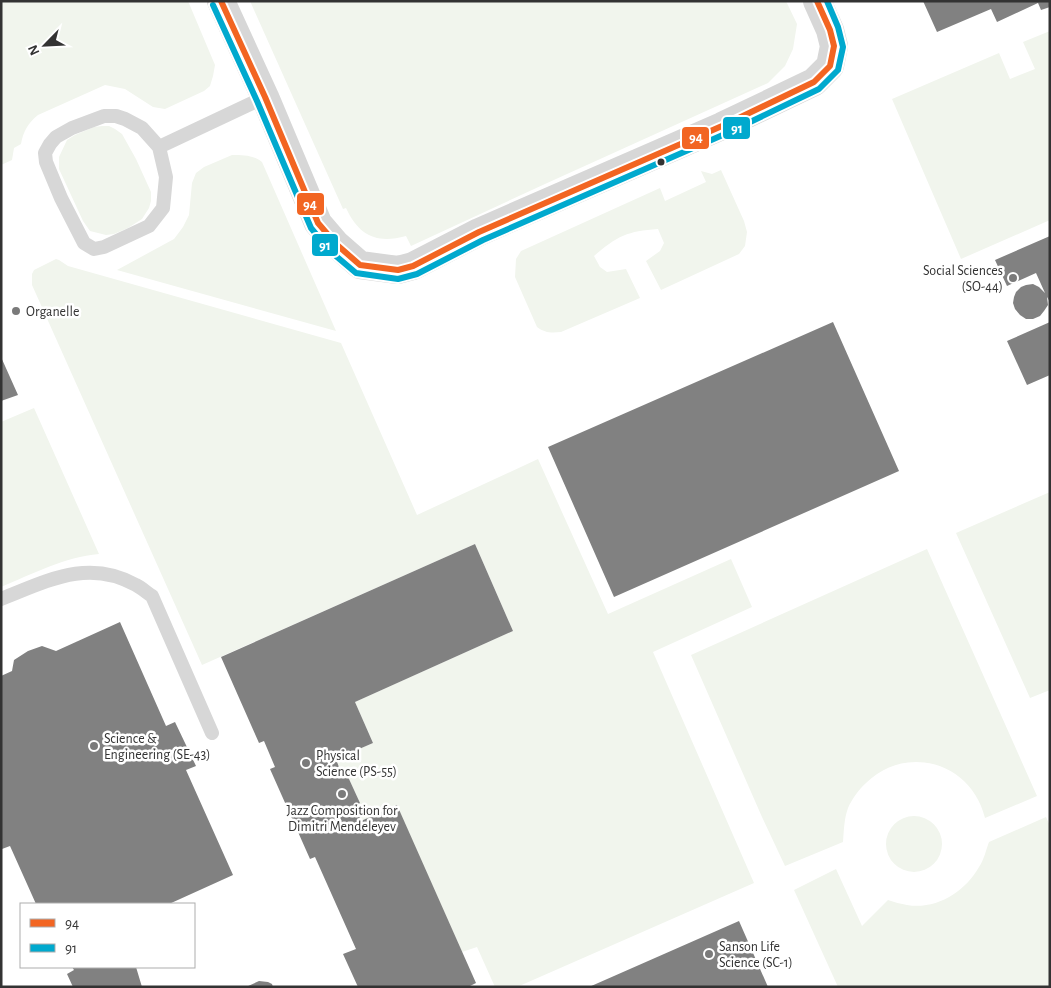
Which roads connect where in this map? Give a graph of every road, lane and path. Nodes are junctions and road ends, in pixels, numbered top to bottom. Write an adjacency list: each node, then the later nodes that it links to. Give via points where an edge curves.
1 (221, 1): 3 (street)
2 (817, 1): 3 (street, via 834,46 830,66 814,82 713,130 479,232 413,266 398,270 360,265 318,223)
3 (265, 97): 4 (lane)
4 (159, 147): 4 (lane, via 142,128 116,116 104,116 72,128 50,144 45,153 46,162 84,243 94,248 104,247 149,226 163,208 166,177)
5 (1, 599): 6 (lane, via 65,575 85,572 135,585 152,596)
6 (212, 733)

